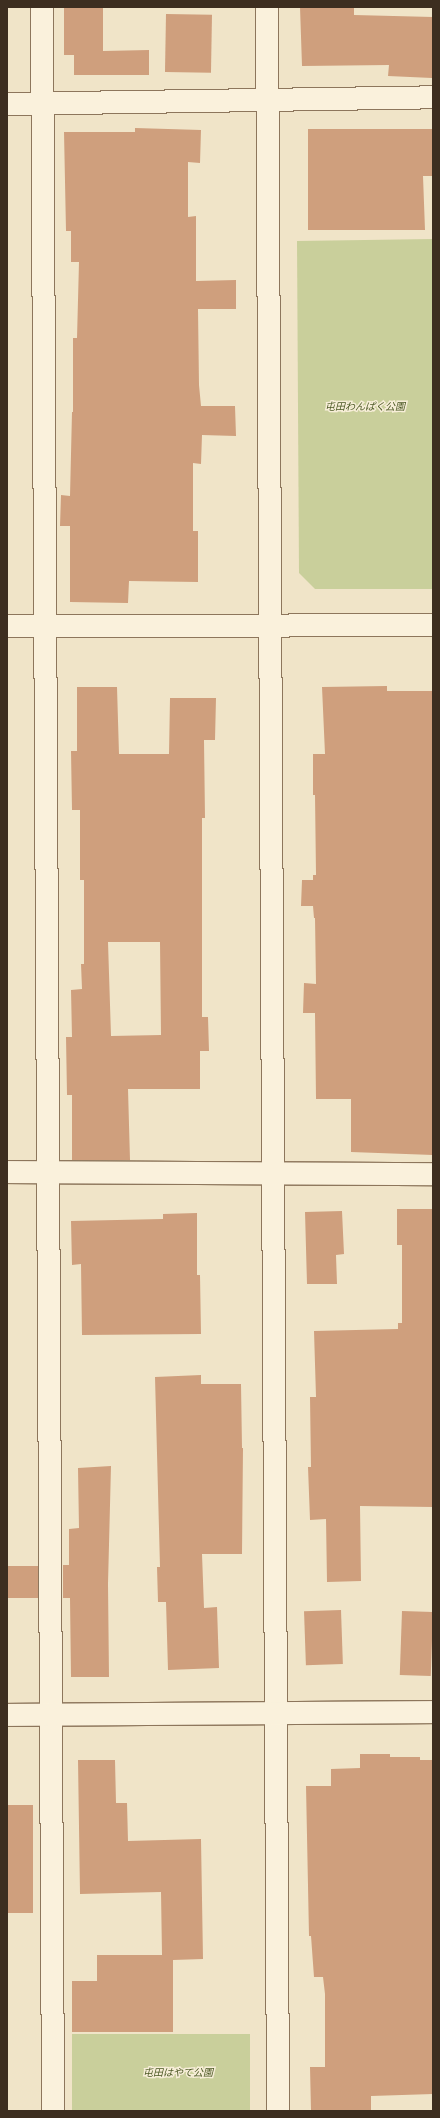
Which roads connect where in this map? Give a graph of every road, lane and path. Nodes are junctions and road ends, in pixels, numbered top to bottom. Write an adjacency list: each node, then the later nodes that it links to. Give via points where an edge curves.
1 (42, 7): 6 (street)
2 (267, 7): 4 (street)
3 (433, 98): 4 (street)
4 (267, 100): 6 (street); 7 (street)
5 (7, 104): 6 (street)
6 (43, 104): 10 (street)
7 (270, 624): 8 (street); 10 (street); 13 (street)
8 (433, 625)
9 (7, 626): 10 (street)
10 (46, 626): 12 (street)
11 (7, 1172): 12 (street)
12 (47, 1172): 13 (street); 17 (street)
13 (273, 1173): 14 (street); 16 (street)
14 (433, 1174)
15 (433, 1712): 16 (street)
16 (276, 1713): 17 (street); 20 (street)
17 (49, 1715): 18 (street); 19 (street)
18 (7, 1716)
19 (52, 2111)
20 (278, 2111)

